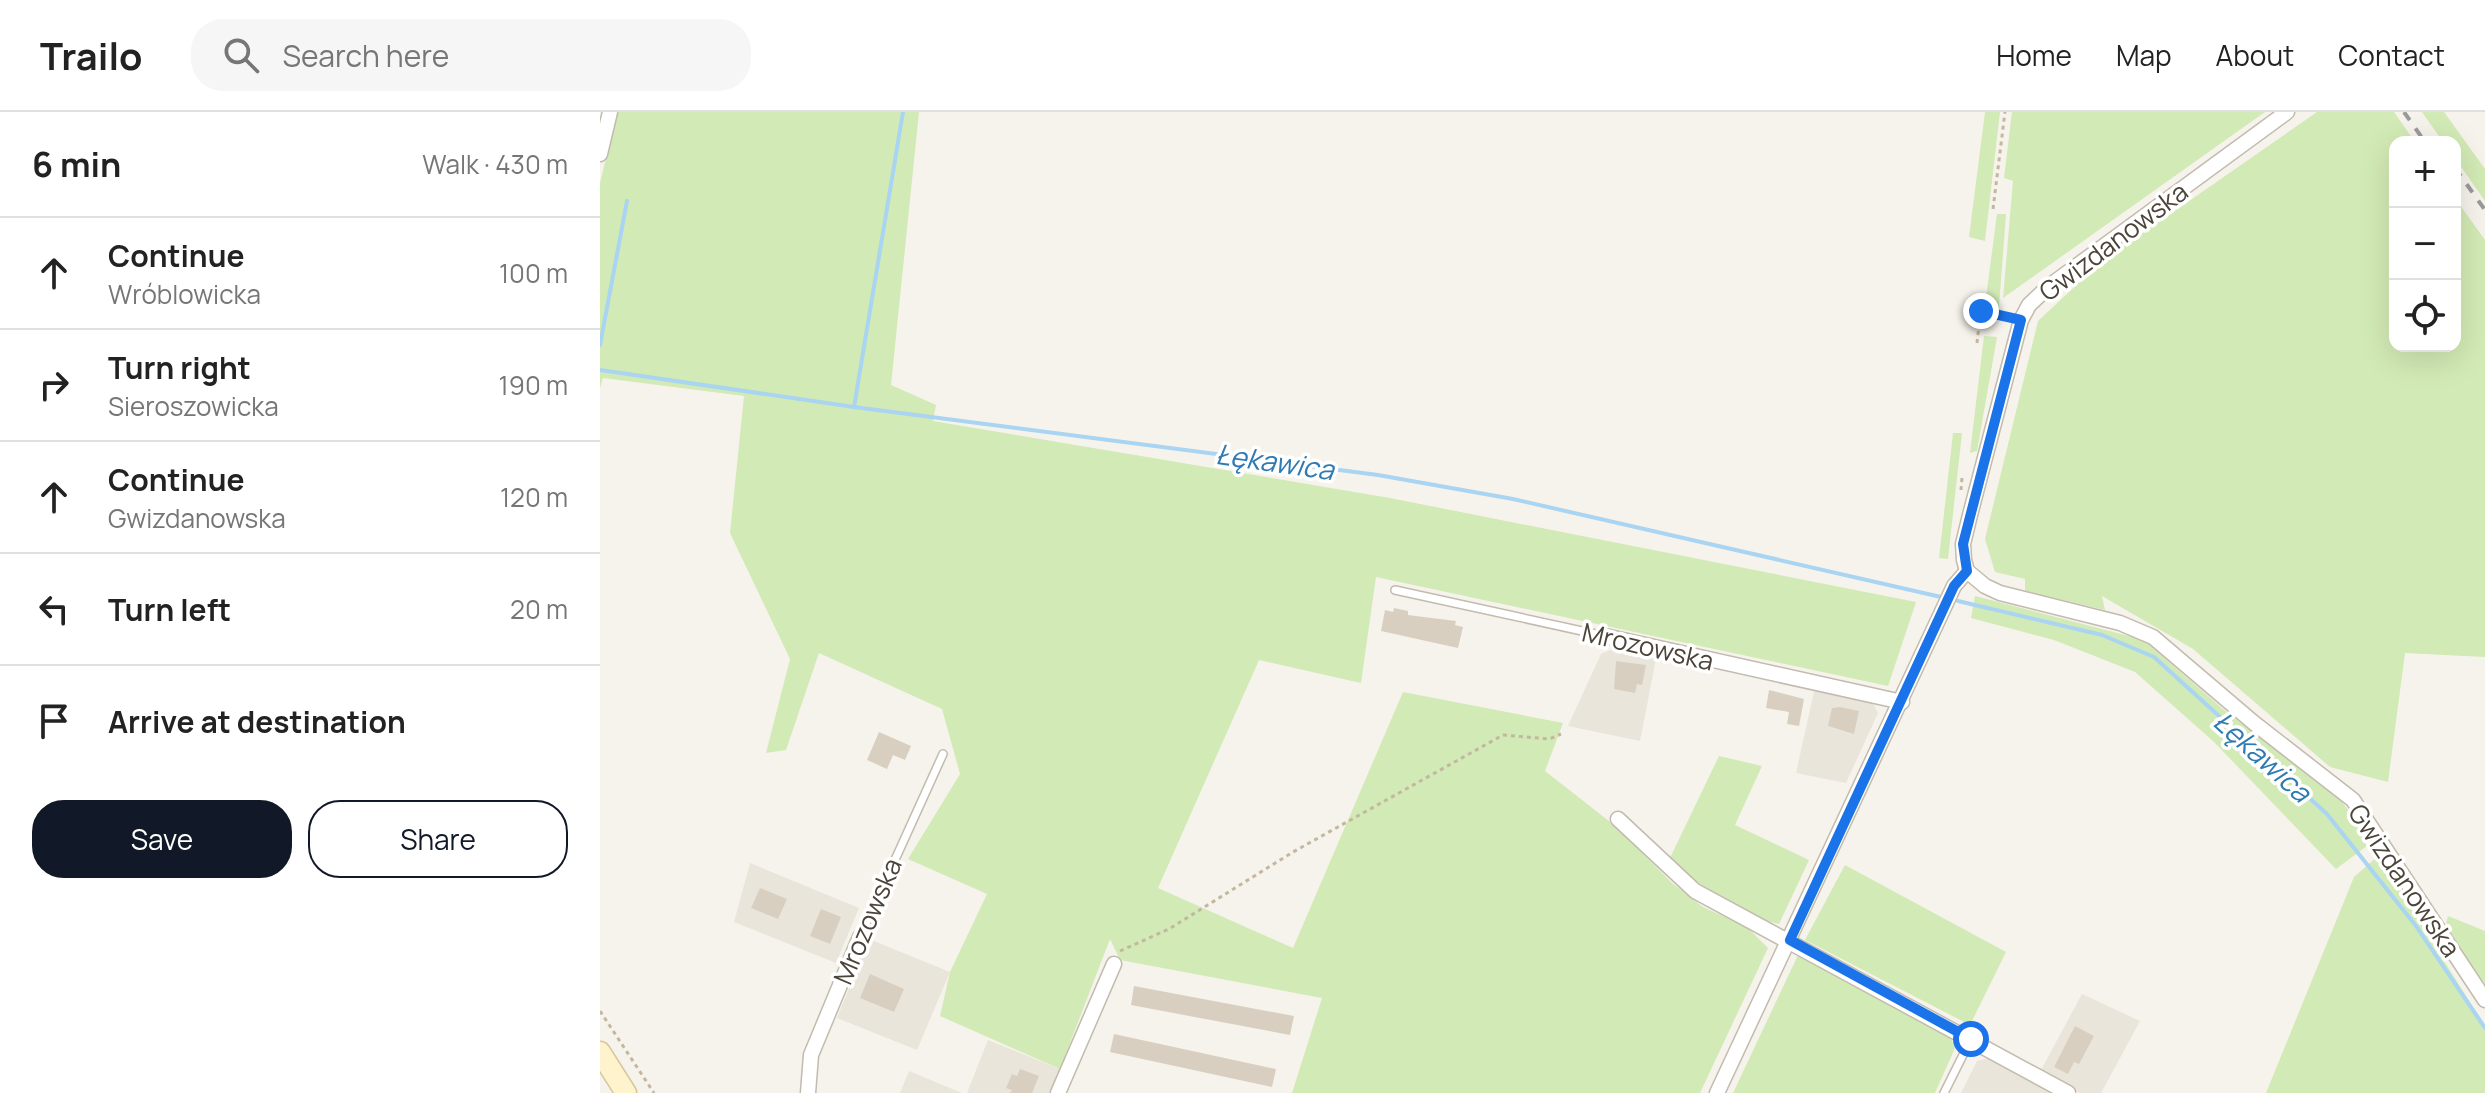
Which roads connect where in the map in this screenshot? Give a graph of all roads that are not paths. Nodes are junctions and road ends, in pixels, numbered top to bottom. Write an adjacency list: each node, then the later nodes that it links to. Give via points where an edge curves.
1 (610, 112): 3 (street)
2 (2287, 112): 4 (street, Gwizdanowska, via 2029,305 1963,544)
3 (600, 154)
4 (1967, 571): 7 (street, via 1954,586); 13 (street, Gwizdanowska, via 2000,593 2120,623 2153,637 2353,800)
5 (1395, 590): 6 (lane, Mrozowska)
6 (1605, 636): 7 (street, Mrozowska)
7 (1902, 702): 11 (street)
8 (943, 754): 10 (lane, Mrozowska)
9 (1618, 819): 11 (street, via 1695,891)
10 (860, 937): 17 (street, Mrozowska, via 811,1055)
11 (1790, 940): 14 (street); 19 (street)
12 (1114, 964): 18 (street)
13 (2485, 1000)
14 (1971, 1039): 20 (lane); 21 (street)
15 (600, 1052): 16 (street)
16 (626, 1093)
17 (808, 1093)
18 (1058, 1093)
19 (1717, 1093)
20 (1944, 1093)
21 (2068, 1093)

